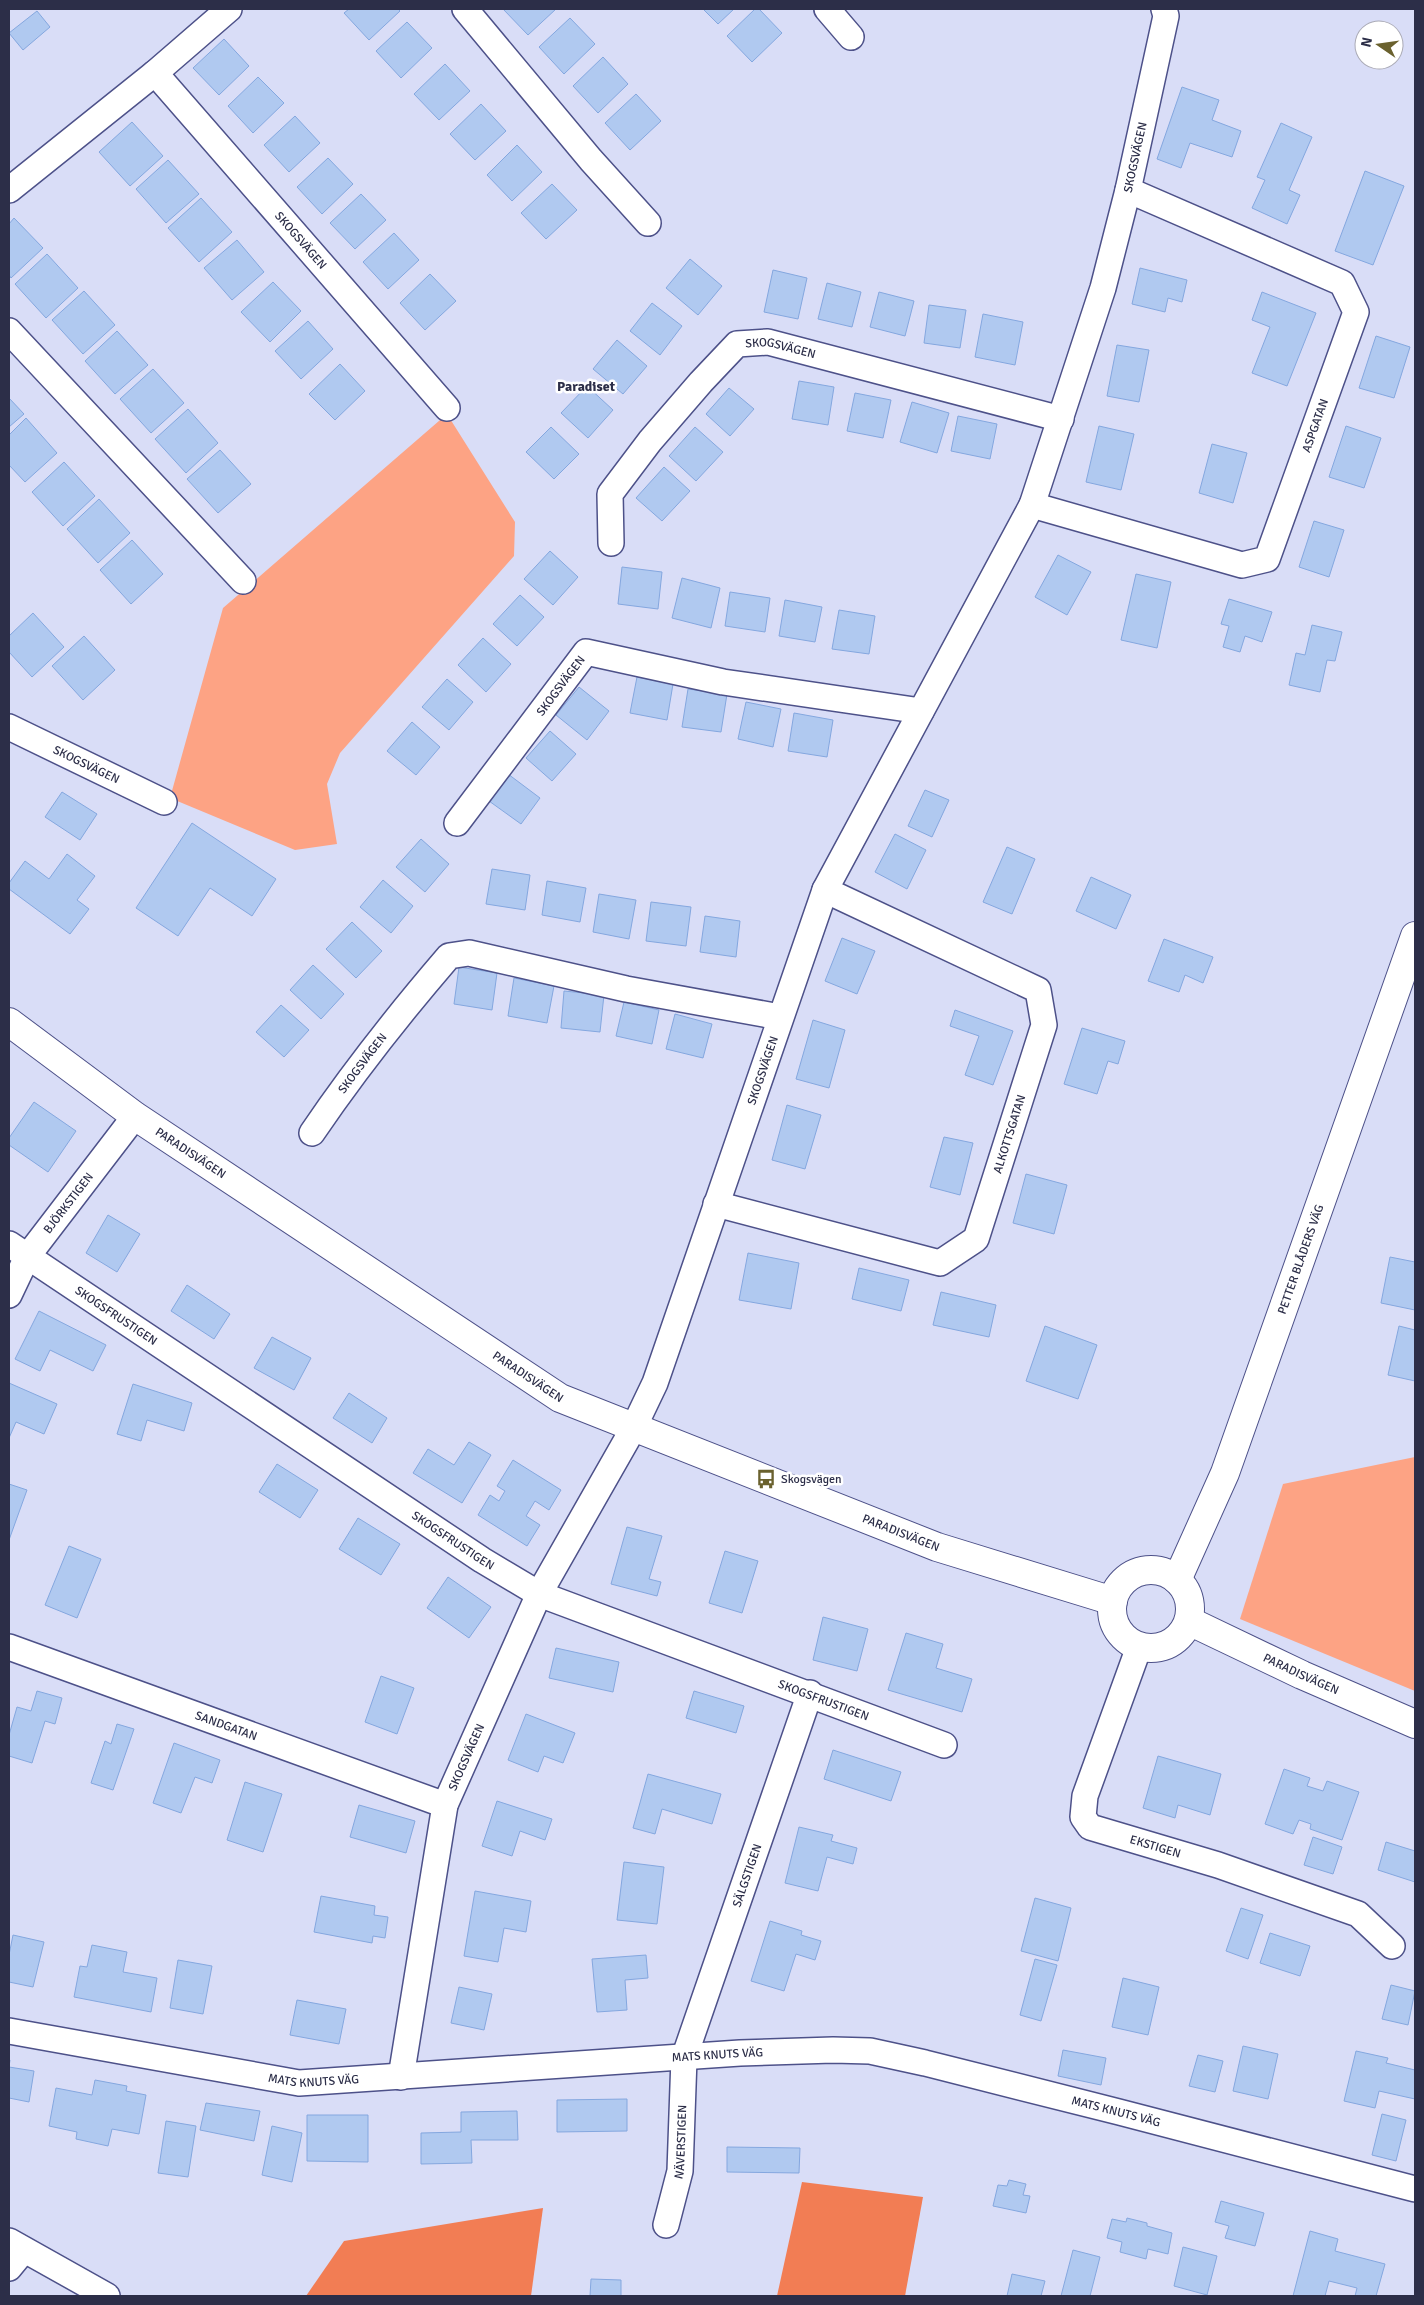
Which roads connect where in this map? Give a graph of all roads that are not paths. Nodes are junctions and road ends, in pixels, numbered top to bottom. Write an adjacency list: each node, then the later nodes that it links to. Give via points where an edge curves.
1 (229, 9): 6 (street)
2 (465, 9): 9 (street)
3 (828, 9): 5 (street)
4 (1164, 9): 8 (street, SKOGSVÄGEN, via 1166,16)
5 (852, 37)
6 (155, 72): 7 (street); 11 (street, SKOGSVÄGEN)
7 (9, 190)
8 (1128, 190): 12 (street, SKOGSVÄGEN, via 1103,288); 13 (street, ASPGATAN, via 1342,283 1356,312 1266,559 1242,565)
9 (648, 223)
10 (9, 331): 15 (street)
11 (447, 408)
12 (1061, 420): 13 (street, SKOGSVÄGEN); 14 (street, SKOGSVÄGEN, via 768,342 737,344 650,441 610,494)
13 (1032, 505): 16 (street, SKOGSVÄGEN)
14 (611, 543)
15 (243, 581)
16 (921, 711): 19 (street, SKOGSVÄGEN, via 723,682 586,652); 20 (street, SKOGSVÄGEN)
17 (9, 727): 18 (street, SKOGSVÄGEN)
18 (164, 802)
19 (457, 823)
20 (825, 890): 22 (street, SKOGSVÄGEN); 26 (street, ALKOTTSGATAN, via 1038,990 1044,1025 976,1239 940,1263)
21 (1415, 936): 30 (street, PETTER BLÅDERS VÄG, via 1225,1473)
22 (780, 1017): 25 (street, SKOGSVÄGEN, via 626,989 469,953 449,956 348,1078); 26 (street, SKOGSVÄGEN)
23 (9, 1022): 24 (street, PARADISVÄGEN)
24 (135, 1116): 27 (street, BJÖRKSTIGEN); 29 (street, PARADISVÄGEN, via 560,1398)
25 (312, 1133)
26 (716, 1204): 29 (street, SKOGSVÄGEN, via 655,1383)
27 (18, 1250): 28 (street, BJÖRKSTIGEN); 31 (street, SKOGSFRUSTIGEN, via 482,1560)
28 (9, 1295)
29 (633, 1429): 31 (street, SKOGSVÄGEN); 32 (street, PARADISVÄGEN, via 937,1547)
30 (1177, 1580): 32 (street, via 1152,1570 1139,1572 1118,1588); 33 (street, via 1189,1599)
31 (539, 1594): 36 (street, SKOGSFRUSTIGEN); 39 (street, SKOGSVÄGEN)
32 (1113, 1601): 34 (street, via 1112,1612 1120,1633)
33 (1189, 1621): 34 (street, via 1174,1641 1157,1648); 37 (street, PARADISVÄGEN)
34 (1139, 1646): 40 (street, EKSTIGEN, via 1085,1796 1083,1817 1090,1828 1218,1865 1358,1914)
35 (9, 1647): 39 (street, SANDGATAN)
36 (810, 1694): 38 (street, SKOGSFRUSTIGEN); 42 (street, SÄLGSTIGEN)
37 (1415, 1724)
38 (944, 1745)
39 (445, 1804): 43 (street, SKOGSVÄGEN)
40 (1392, 1946)
41 (9, 2031): 43 (street, MATS KNUTS VÄG, via 299,2083)
42 (684, 2058): 43 (street, MATS KNUTS VÄG); 44 (street, MATS KNUTS VÄG, via 870,2051); 45 (street, NÄVERSTIGEN, via 680,2171)
43 (402, 2077)
44 (1415, 2189)
45 (666, 2225)
46 (14, 2254): 47 (street)
47 (107, 2296)

